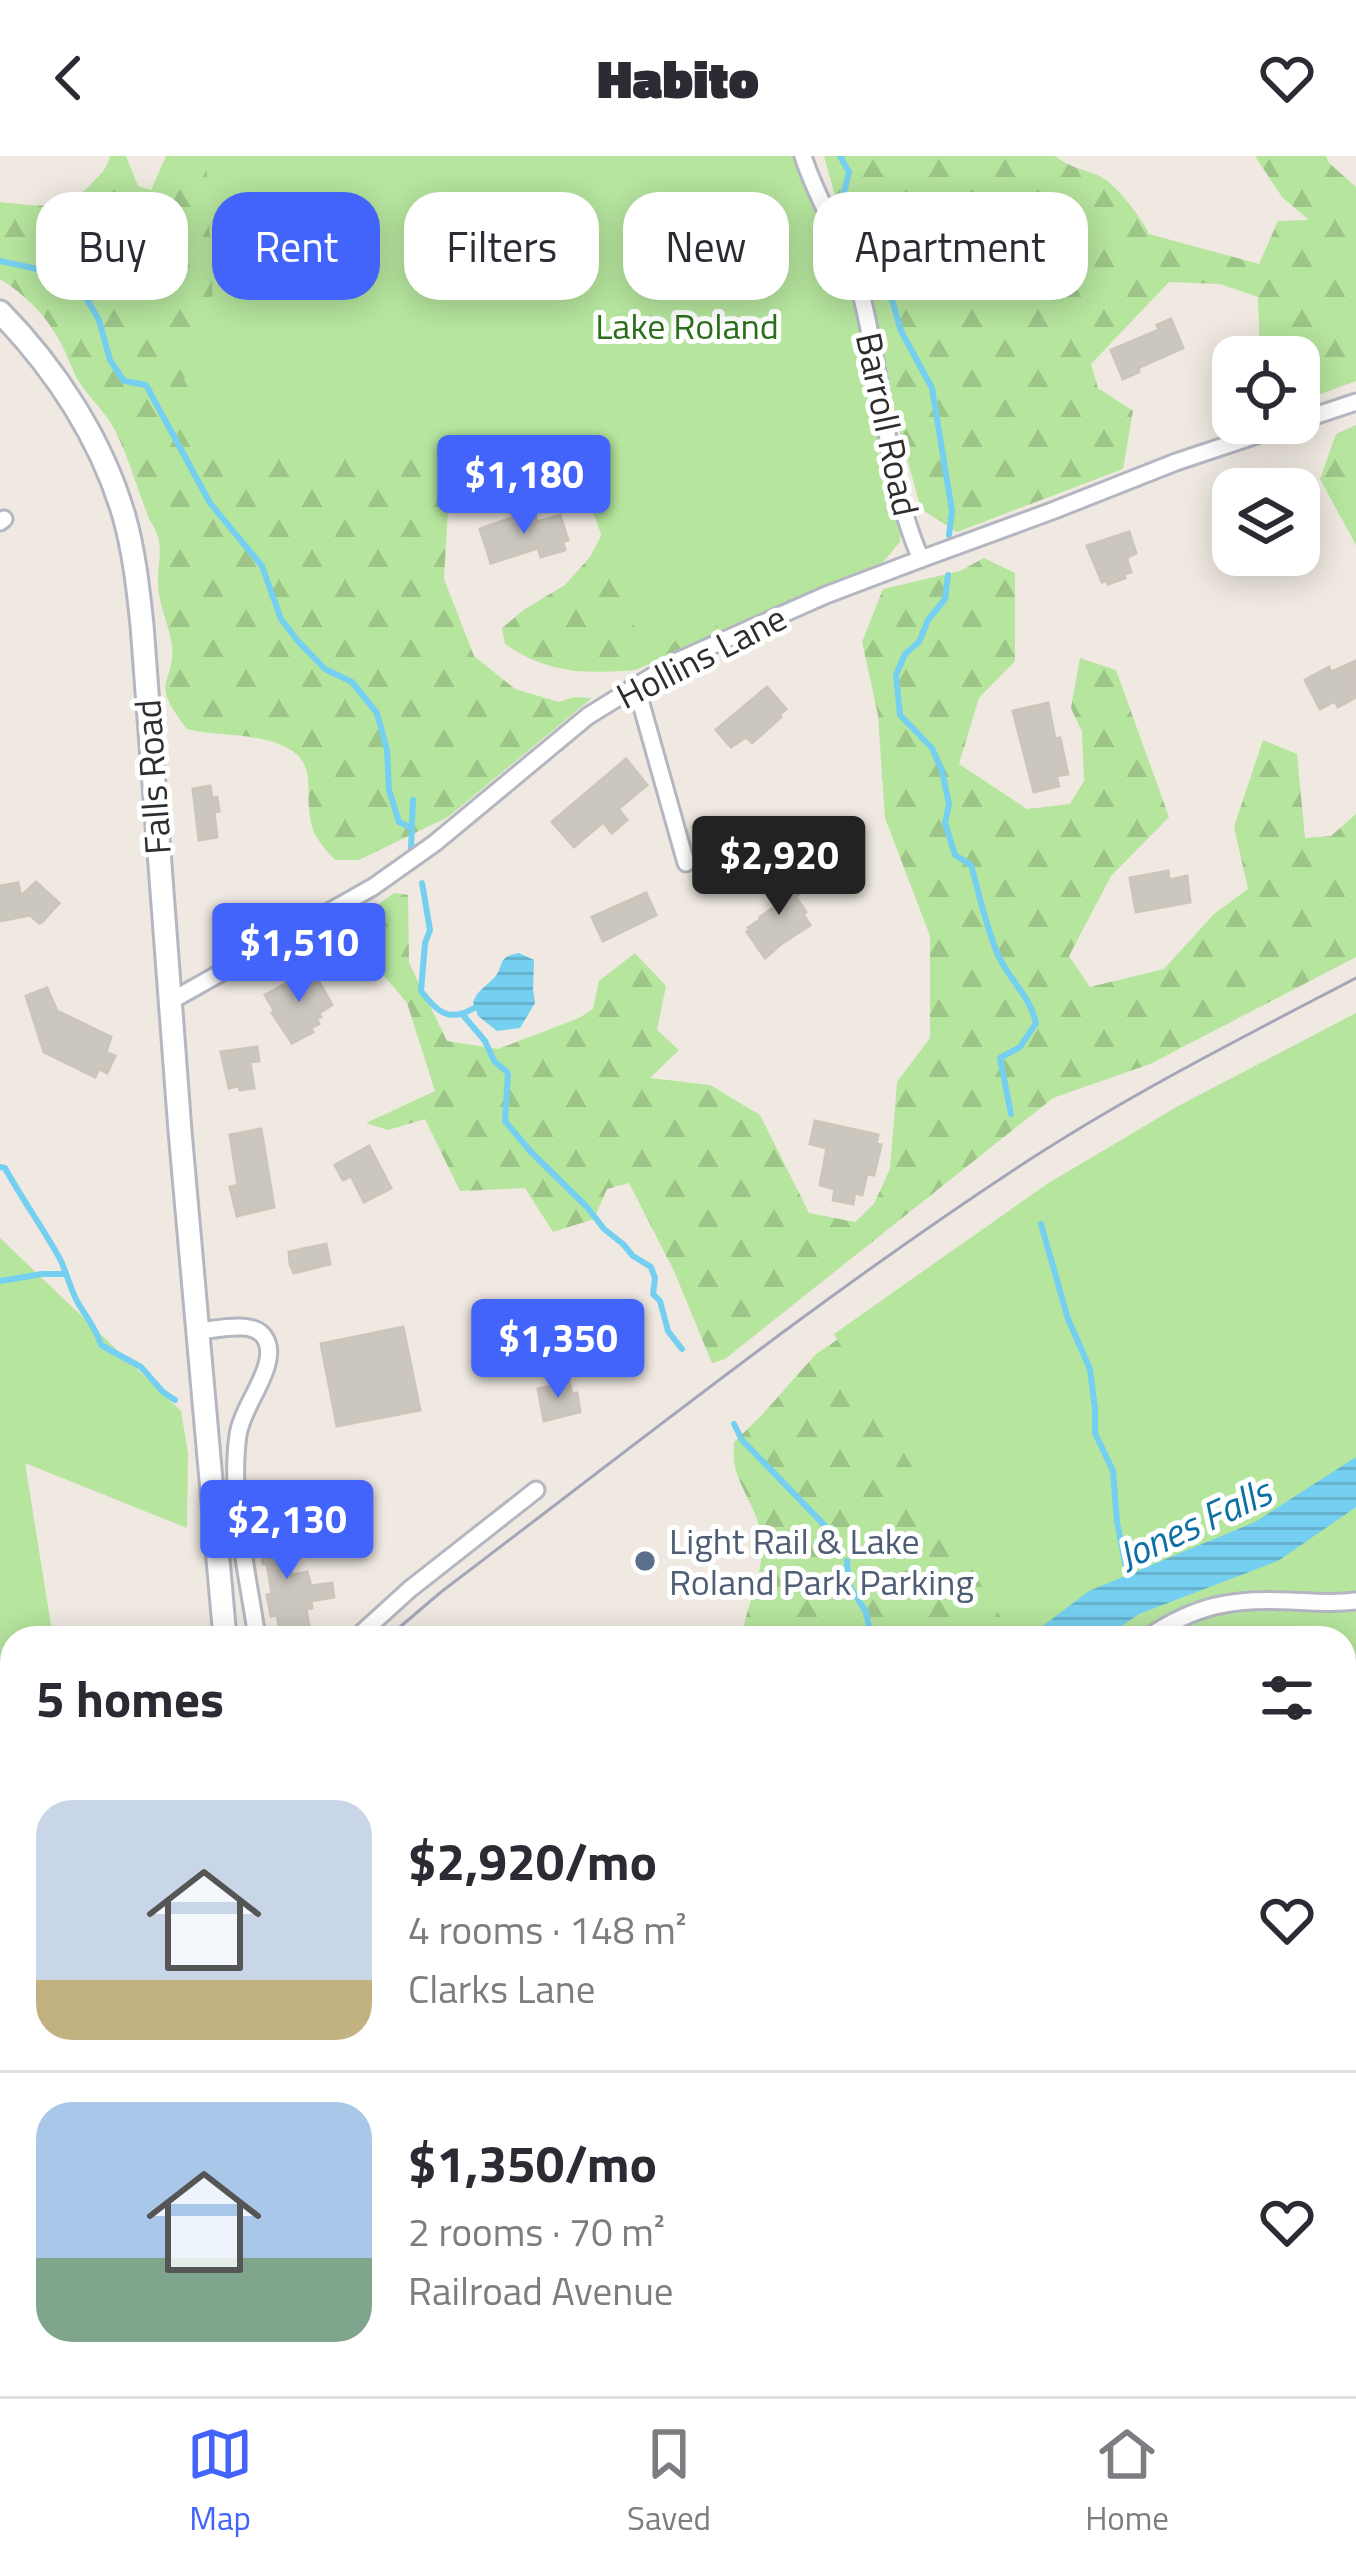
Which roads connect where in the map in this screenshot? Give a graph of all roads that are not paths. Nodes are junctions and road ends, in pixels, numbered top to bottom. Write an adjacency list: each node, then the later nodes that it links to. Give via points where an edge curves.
1 (803, 156): 6 (street, Barroll Road, via 860,292 897,481)
2 (0, 312): 9 (main road, Falls Road, via 80,417 130,538)
3 (1356, 402): 4 (street, Hollins Lane)
4 (1320, 414)
5 (1230, 444): 6 (street, Hollins Lane)
6 (921, 559): 7 (street, Hollins Lane)
7 (633, 686): 8 (street); 9 (street, Hollins Lane, via 403,867)
8 (686, 863)
9 (169, 1002): 10 (main road, Falls Road)
10 (197, 1331): 13 (main road, Falls Road); 14 (street, via 253,1328 267,1342 267,1370 238,1435)
11 (536, 1490): 15 (street)
12 (1356, 1601): 16 (street, via 1217,1604)
13 (224, 1626)
14 (255, 1626)
15 (369, 1626)
16 (1167, 1626)

